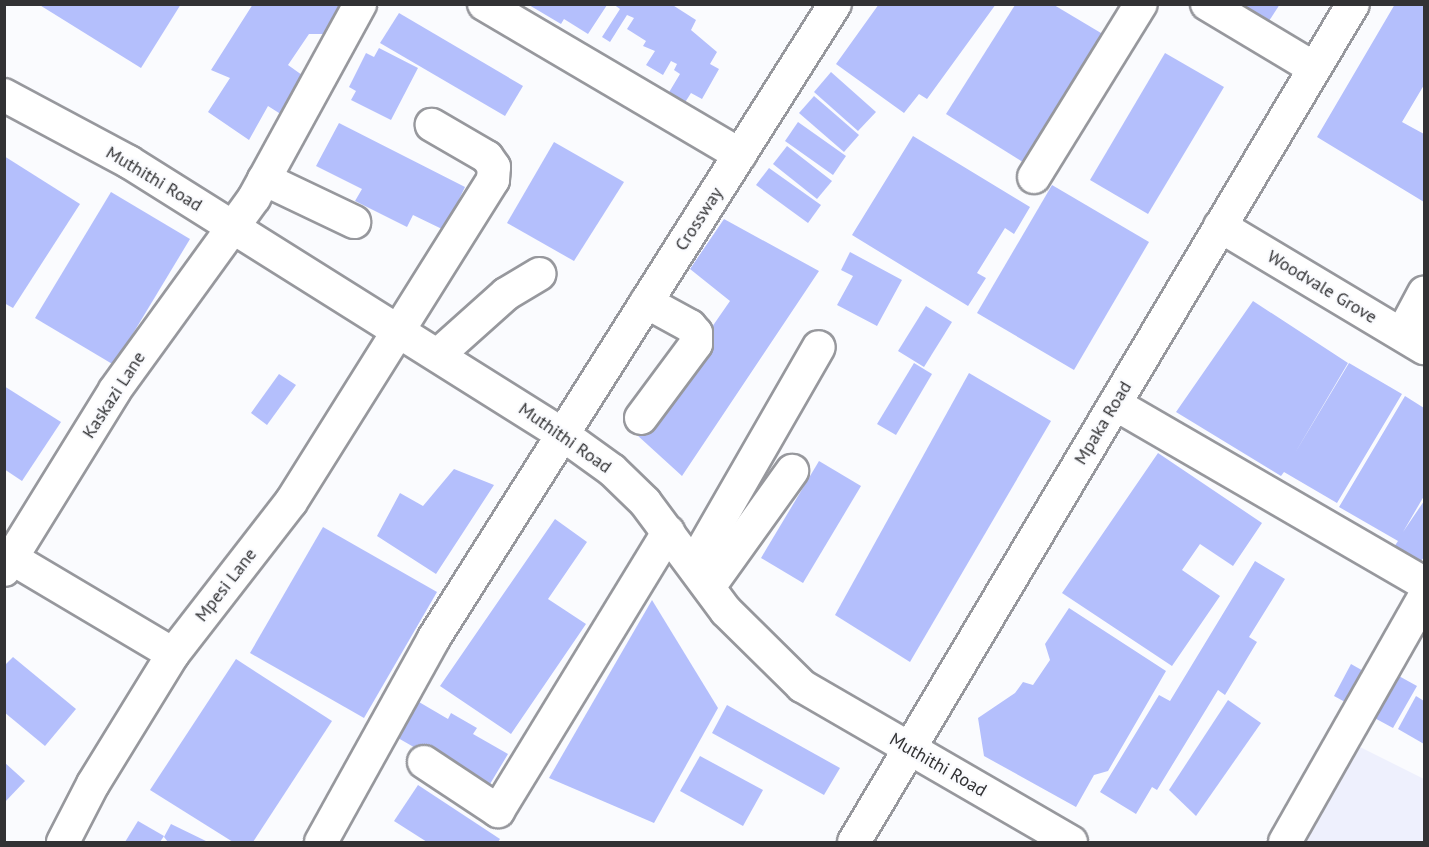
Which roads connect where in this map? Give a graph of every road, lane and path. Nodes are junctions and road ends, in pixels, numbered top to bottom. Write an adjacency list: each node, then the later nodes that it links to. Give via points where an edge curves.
1 (360, 4): 12 (street, Kaskazi Lane)
2 (484, 4): 10 (street)
3 (835, 4): 10 (street, Crossway)
4 (1141, 4): 11 (street)
5 (1208, 4): 7 (street)
6 (1353, 4): 7 (street, Mpaka Road)
7 (1314, 68): 15 (street, Mpaka Road)
8 (4, 95): 14 (street, Muthithi Road, via 129,162)
9 (432, 125): 19 (street, Mpesi Lane, via 487,158 494,167 493,180)
10 (740, 155): 18 (street, Crossway)
11 (1034, 177)
12 (264, 179): 13 (street); 14 (street, Kaskazi Lane)
13 (354, 222)
14 (231, 226): 19 (street, Muthithi Road); 28 (street, Kaskazi Lane, via 115,390)
15 (1220, 226): 20 (street, Woodvale Grove); 23 (street, Mpaka Road)
16 (539, 274): 22 (street, via 506,294)
17 (1425, 293): 20 (street)
18 (646, 302): 24 (street, via 690,326 696,333 696,344); 25 (street, Crossway)
19 (395, 331): 22 (street, Muthithi Road); 32 (street, Mpesi Lane, via 291,502)
20 (1413, 341)
21 (819, 347): 29 (street)
22 (439, 354): 25 (street, Muthithi Road)
23 (1115, 404): 30 (street); 33 (street, Mpaka Road)
24 (641, 418)
25 (562, 434): 27 (street, Muthithi Road, via 612,470 645,502); 37 (street, Crossway, via 434,638)
26 (792, 471): 29 (street)
27 (668, 532): 29 (street, Muthithi Road); 34 (street, via 498,811)
28 (9, 565): 32 (street)
29 (702, 575): 33 (street, Muthithi Road, via 755,643 802,686)
30 (1425, 583)
31 (1425, 597): 39 (street)
32 (173, 654): 36 (street, Mpesi Lane, via 93,784)
33 (909, 749): 35 (street, Muthithi Road); 38 (street, Mpaka Road)
34 (424, 762)
35 (1063, 840)
36 (63, 843)
37 (321, 843)
38 (854, 843)
39 (1285, 843)

